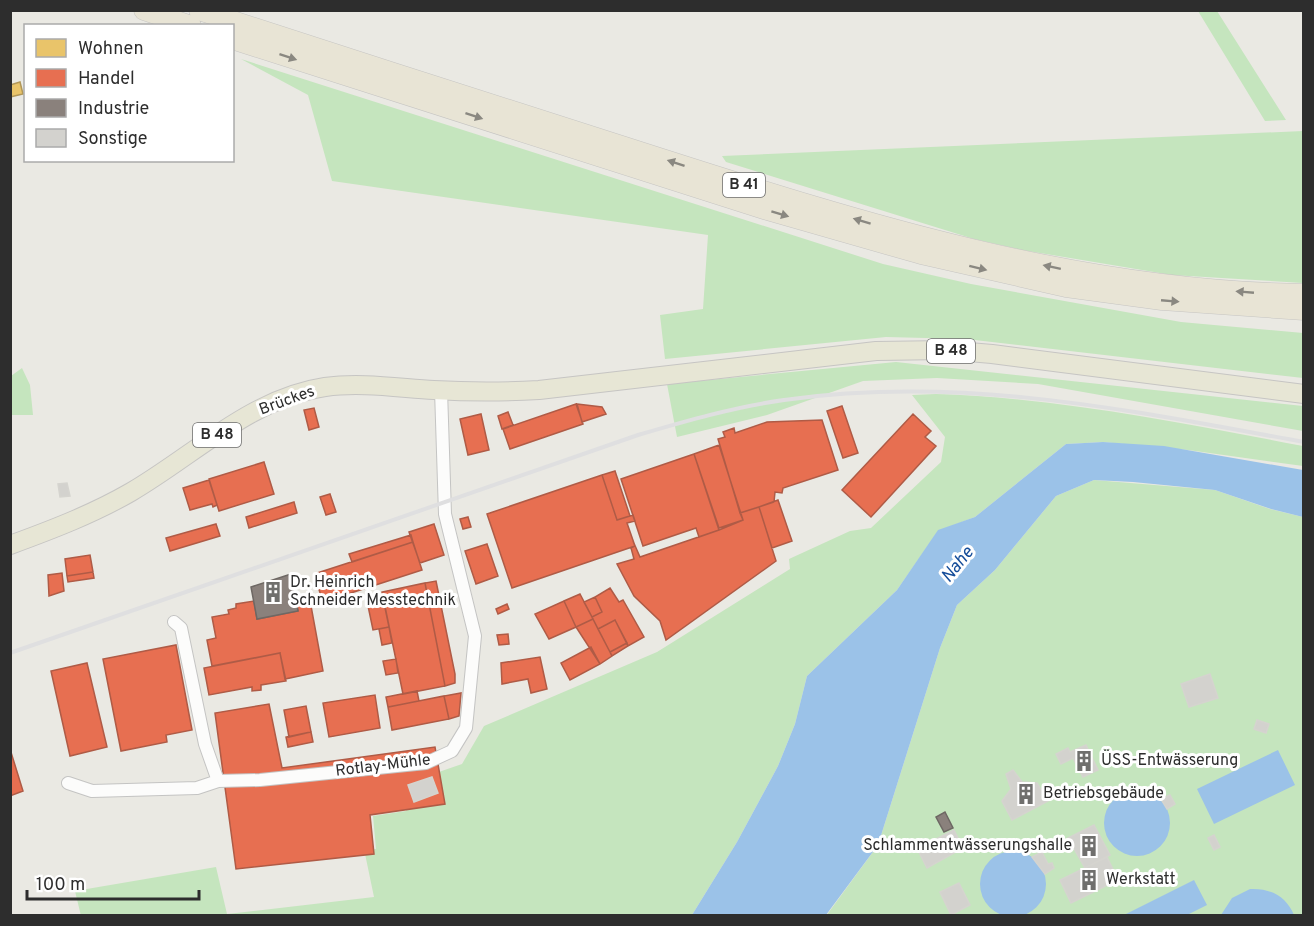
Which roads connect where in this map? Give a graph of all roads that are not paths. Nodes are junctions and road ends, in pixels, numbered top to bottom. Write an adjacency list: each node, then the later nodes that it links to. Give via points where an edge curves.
1 (144, 10): 3 (highway)
2 (199, 10): 5 (highway, B 41, one-way to 2, via 1150,283 1069,271 914,236)
3 (185, 24)
4 (234, 40): 6 (highway, B 41, one-way to 6, via 767,210 921,254 1066,286 1162,300)
5 (1304, 294)
6 (1304, 310)
7 (441, 390): 8 (main road, Brückes / B 48, via 517,391 876,351 946,350); 9 (main road, Brückes / B 48, via 325,387 276,402 129,493); 11 (street, Rotlay-Mühle, via 445,514 475,636 466,728 460,740 452,751 426,763)
8 (1304, 394)
9 (10, 545)
10 (174, 622): 11 (street, via 181,627 205,744)
11 (218, 781): 12 (street, Rotlay-Mühle, via 197,788 92,791)
12 (68, 783)

